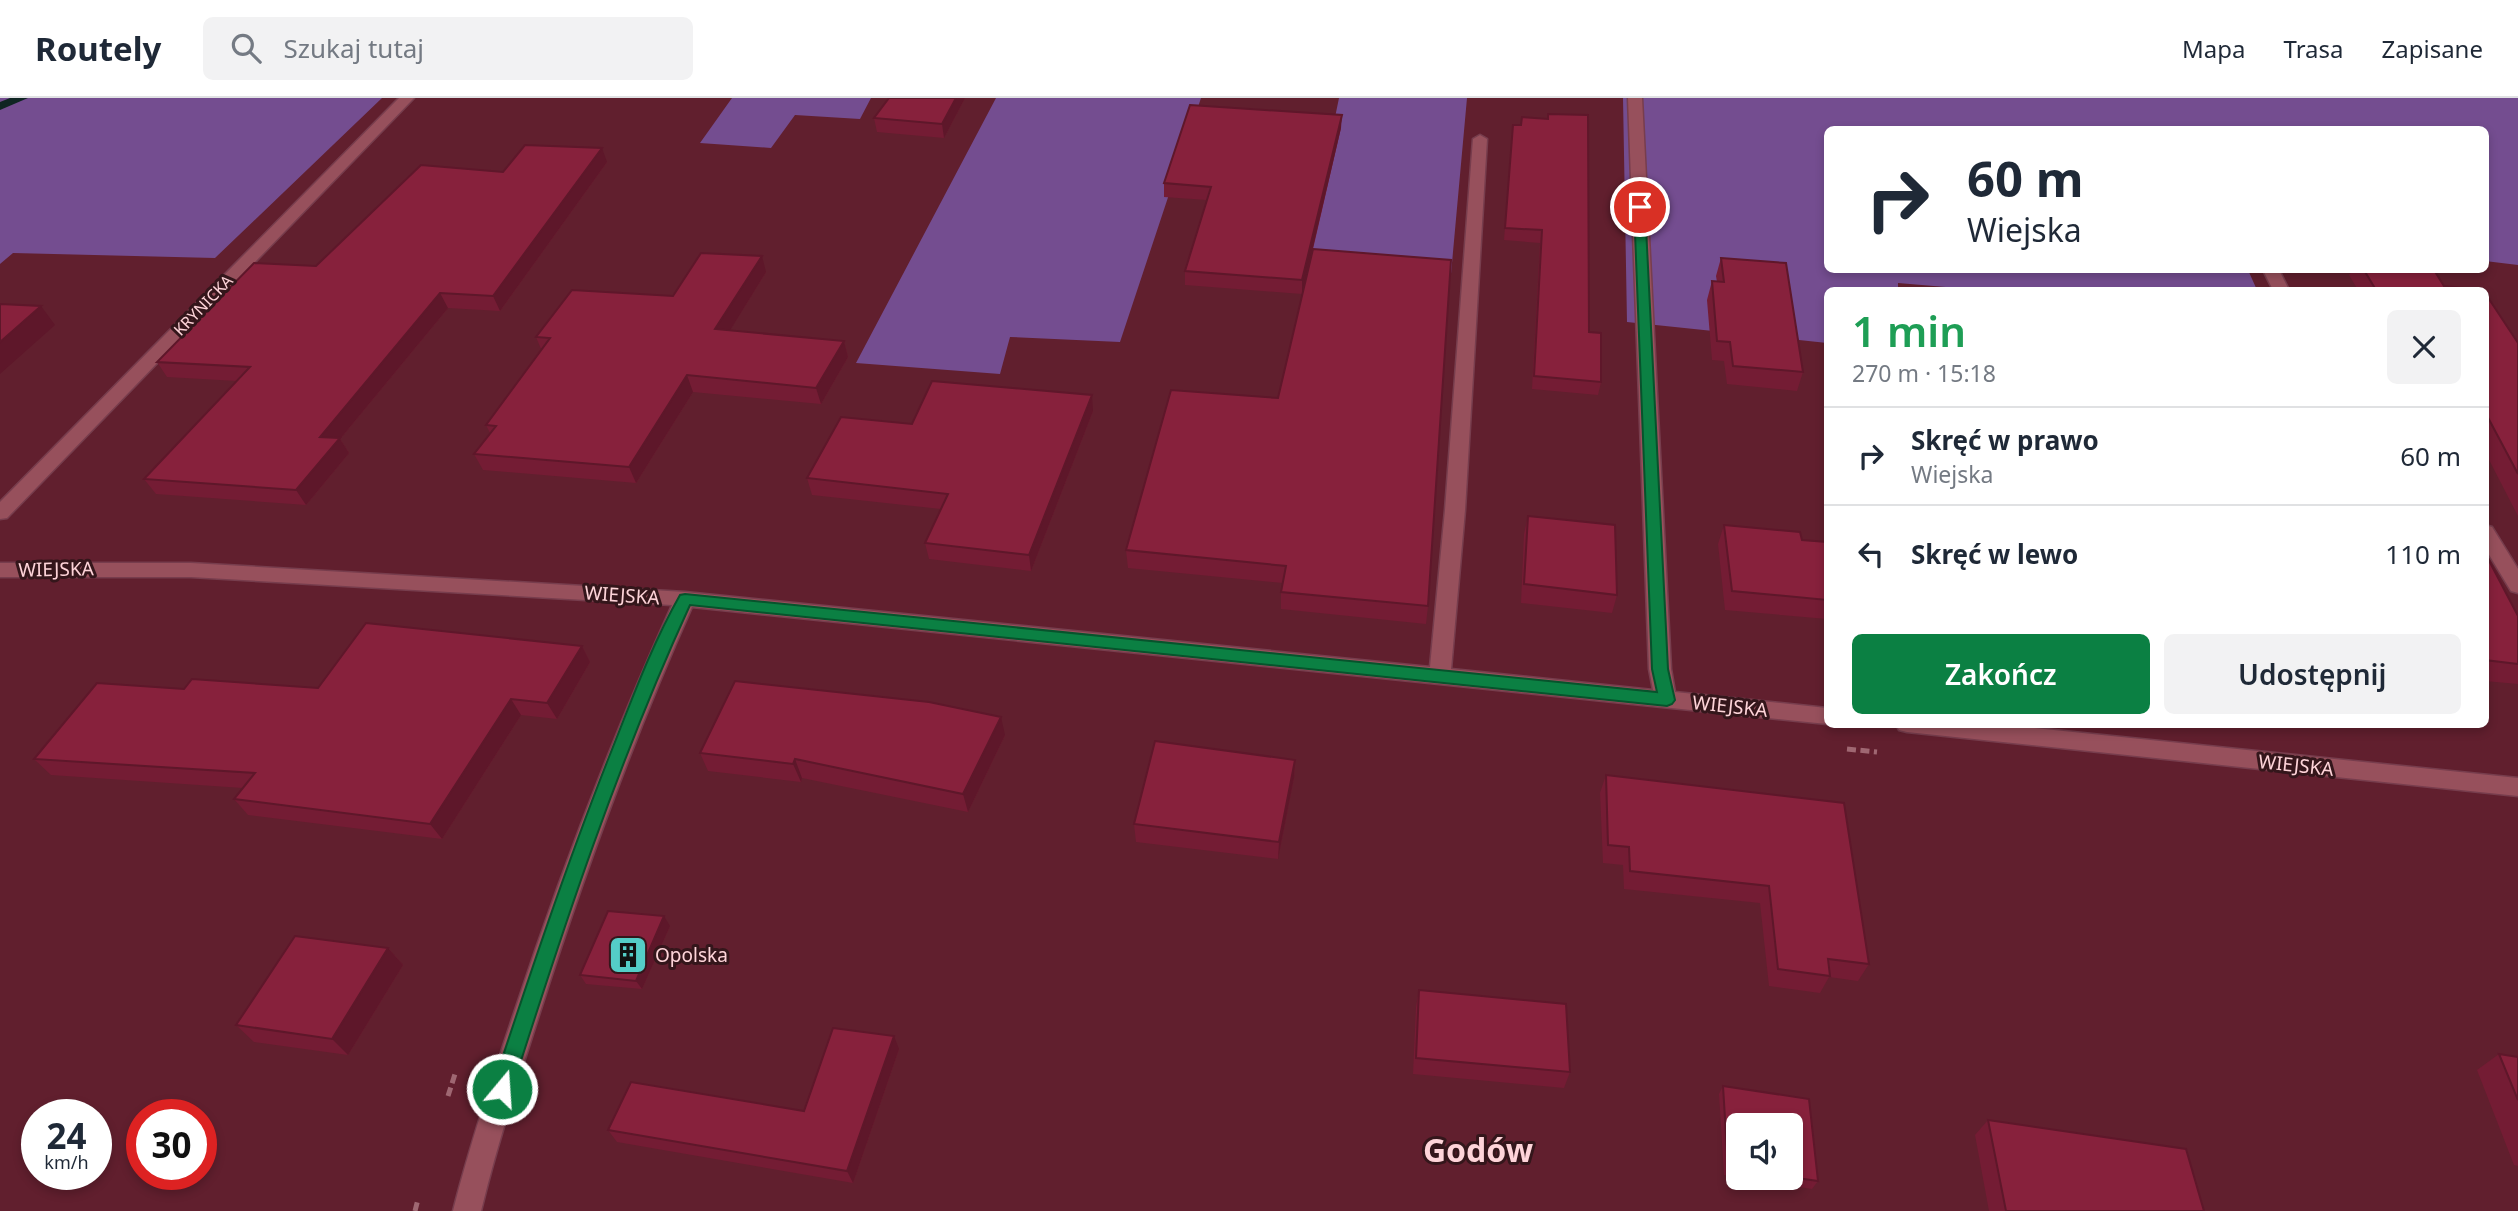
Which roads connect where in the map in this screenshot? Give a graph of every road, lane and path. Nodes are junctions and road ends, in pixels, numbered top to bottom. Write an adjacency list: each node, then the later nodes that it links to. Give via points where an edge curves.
1 (407, 98): 4 (street, KRYNICKA)
2 (1635, 98): 10 (street, via 1660,669)
3 (1480, 139): 9 (street)
4 (0, 513)
5 (2489, 539): 7 (street)
6 (0, 570): 8 (street, WIEJSKA, via 191,570)
7 (2518, 586)
8 (685, 599): 9 (street, WIEJSKA); 18 (street, via 647,682 552,933)
9 (1440, 677): 10 (street, WIEJSKA)
10 (1667, 700): 11 (street, WIEJSKA)
11 (1824, 716)
12 (1945, 728): 13 (street, WIEJSKA)
13 (2518, 788)
14 (456, 1071): 15 (path)
15 (444, 1109)
16 (422, 1185): 17 (path)
17 (415, 1211)
18 (467, 1211)

